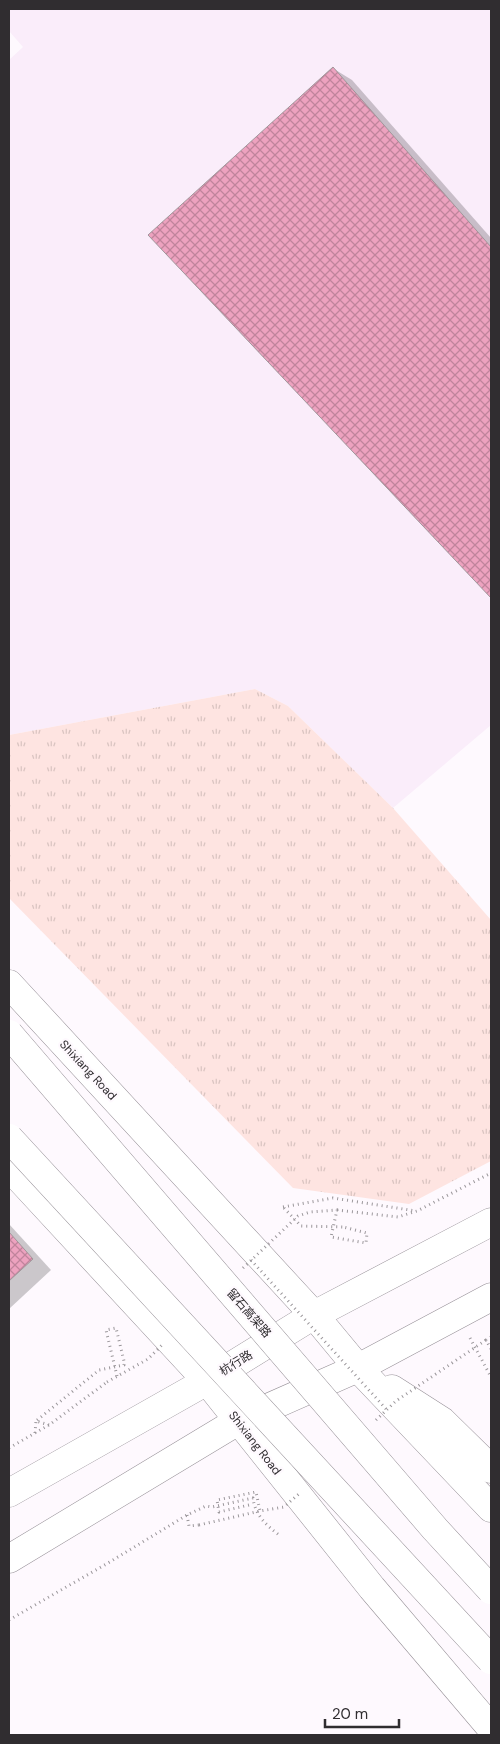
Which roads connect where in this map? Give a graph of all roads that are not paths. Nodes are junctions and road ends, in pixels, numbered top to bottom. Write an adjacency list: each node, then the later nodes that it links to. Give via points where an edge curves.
1 (9, 984): 7 (main road, Shixiang Road)
2 (9, 1034): 16 (main road, 留石高架路, bridge)
3 (9, 1138): 17 (main road, bridge)
4 (9, 1167): 9 (main road, Shixiang Road)
5 (491, 1222): 7 (main road, 杭行路)
6 (491, 1297): 8 (main road)
7 (314, 1315): 8 (main road, Shixiang Road); 9 (main road, 杭行路)
8 (358, 1368): 10 (main road); 11 (main road, via 442,1421); 13 (main road, Shixiang Road)
9 (207, 1381): 10 (main road, Shixiang Road); 12 (main road, 杭行路)
10 (238, 1421): 14 (main road); 15 (main road, Shixiang Road)
11 (491, 1469)
12 (9, 1493)
13 (491, 1508)
14 (9, 1559)
15 (372, 1588): 18 (main road, via 411,1611); 19 (main road, Shixiang Road)
16 (491, 1590)
17 (491, 1660)
18 (491, 1702)
19 (491, 1728)

